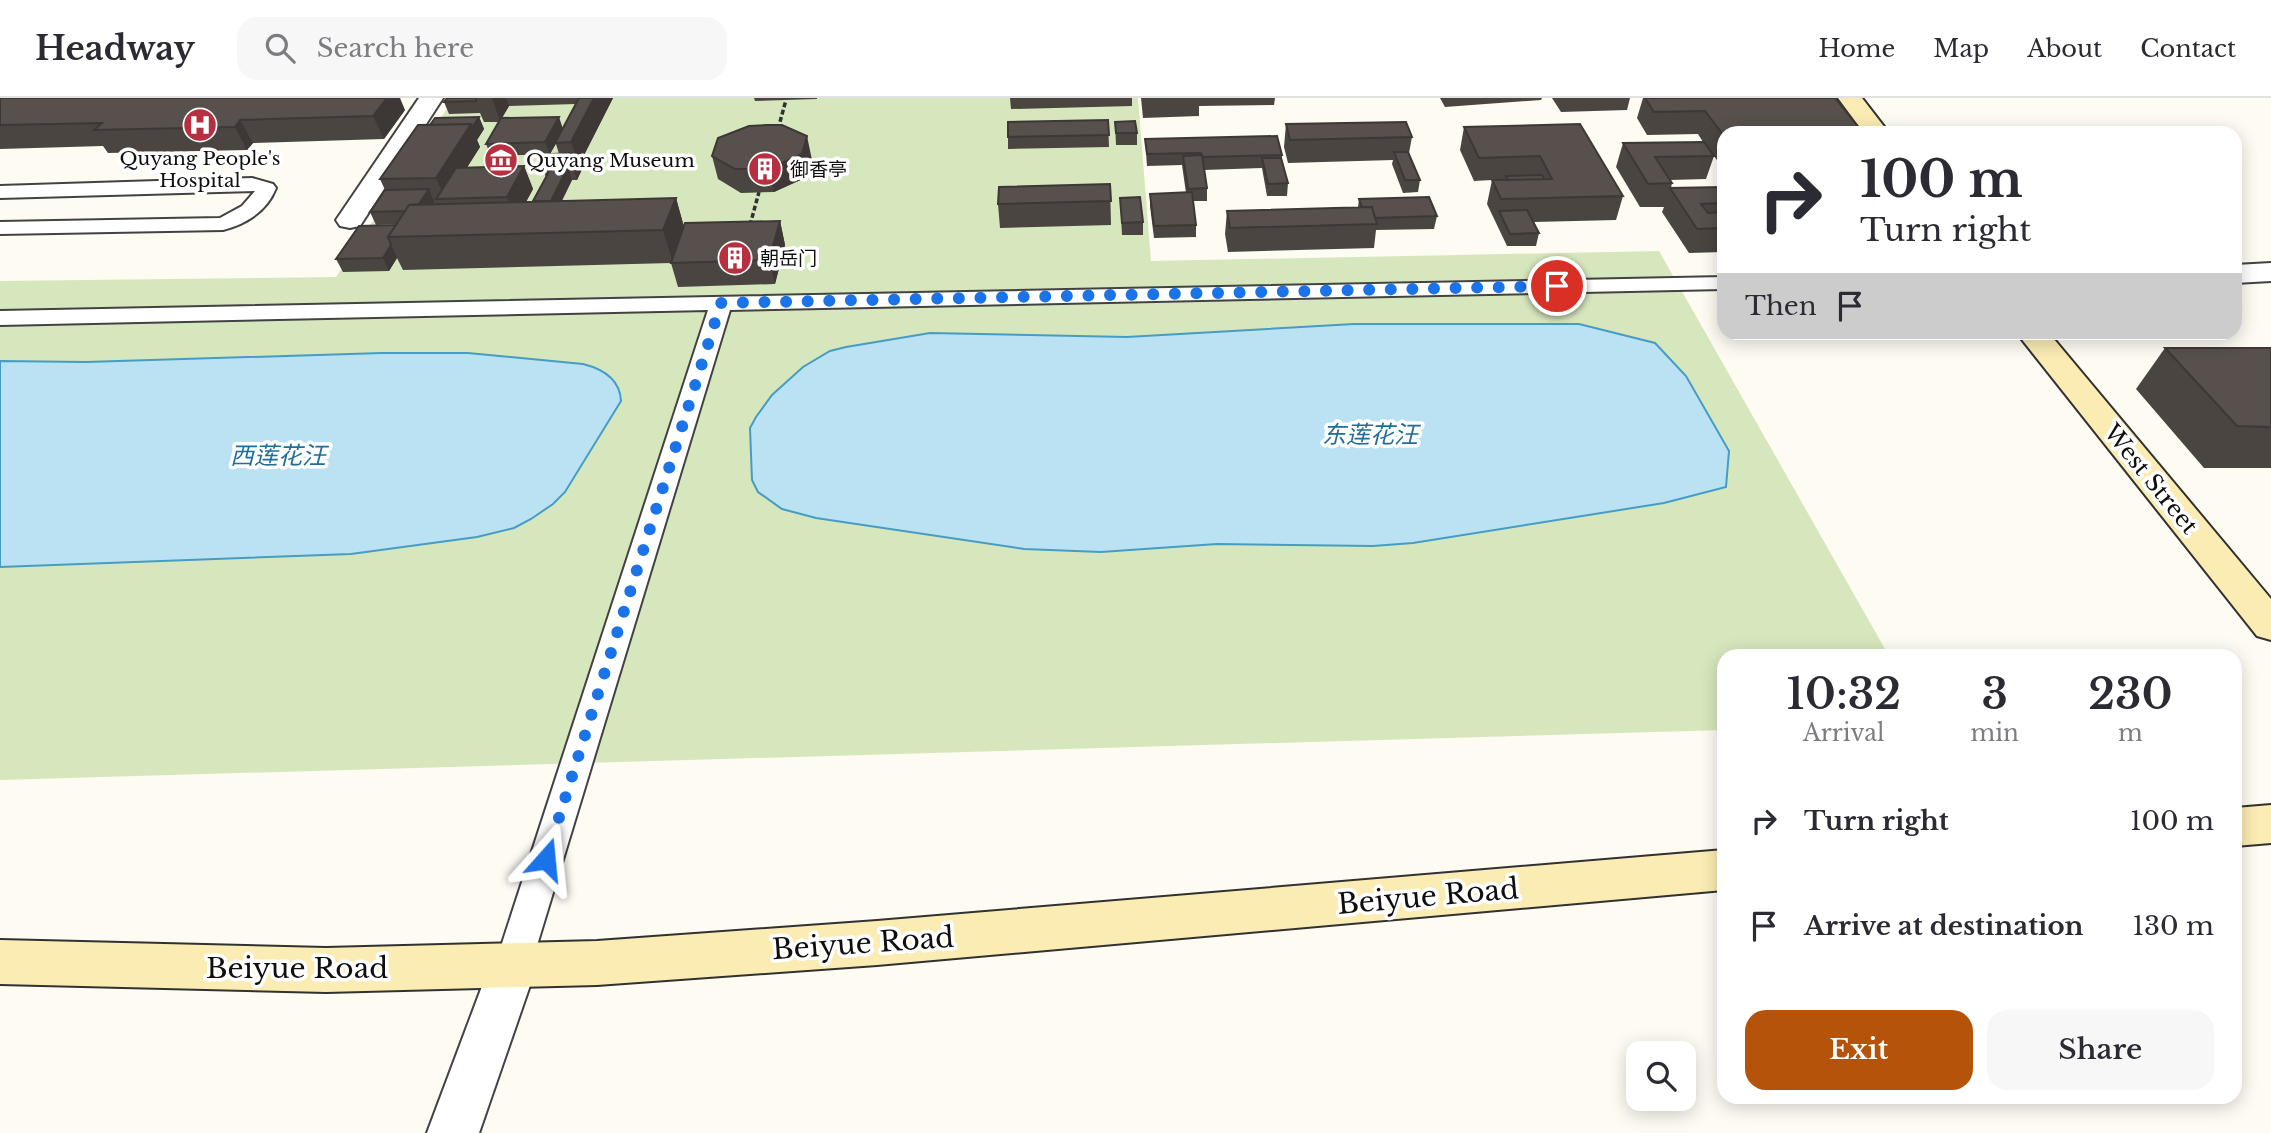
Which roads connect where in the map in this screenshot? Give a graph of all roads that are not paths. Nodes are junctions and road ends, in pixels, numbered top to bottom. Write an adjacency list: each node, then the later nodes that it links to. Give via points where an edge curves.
1 (431, 98): 5 (street)
2 (1850, 98): 3 (street)
3 (1872, 126)
4 (0, 192): 6 (lane, via 252,184 266,188 254,208 223,225)
5 (350, 220)
6 (0, 228)
7 (2271, 272): 8 (street)
8 (2242, 274)
9 (1717, 283): 10 (lane)
10 (721, 303): 11 (lane); 18 (lane)
11 (0, 318)
12 (2038, 340): 13 (street, West Street)
13 (2271, 626)
14 (2271, 824): 15 (street)
15 (2242, 826)
16 (1717, 871): 18 (street, Beiyue Road, via 890,942)
17 (0, 962): 18 (street, Beiyue Road, via 326,970)
18 (513, 965): 19 (street)
19 (453, 1133)

